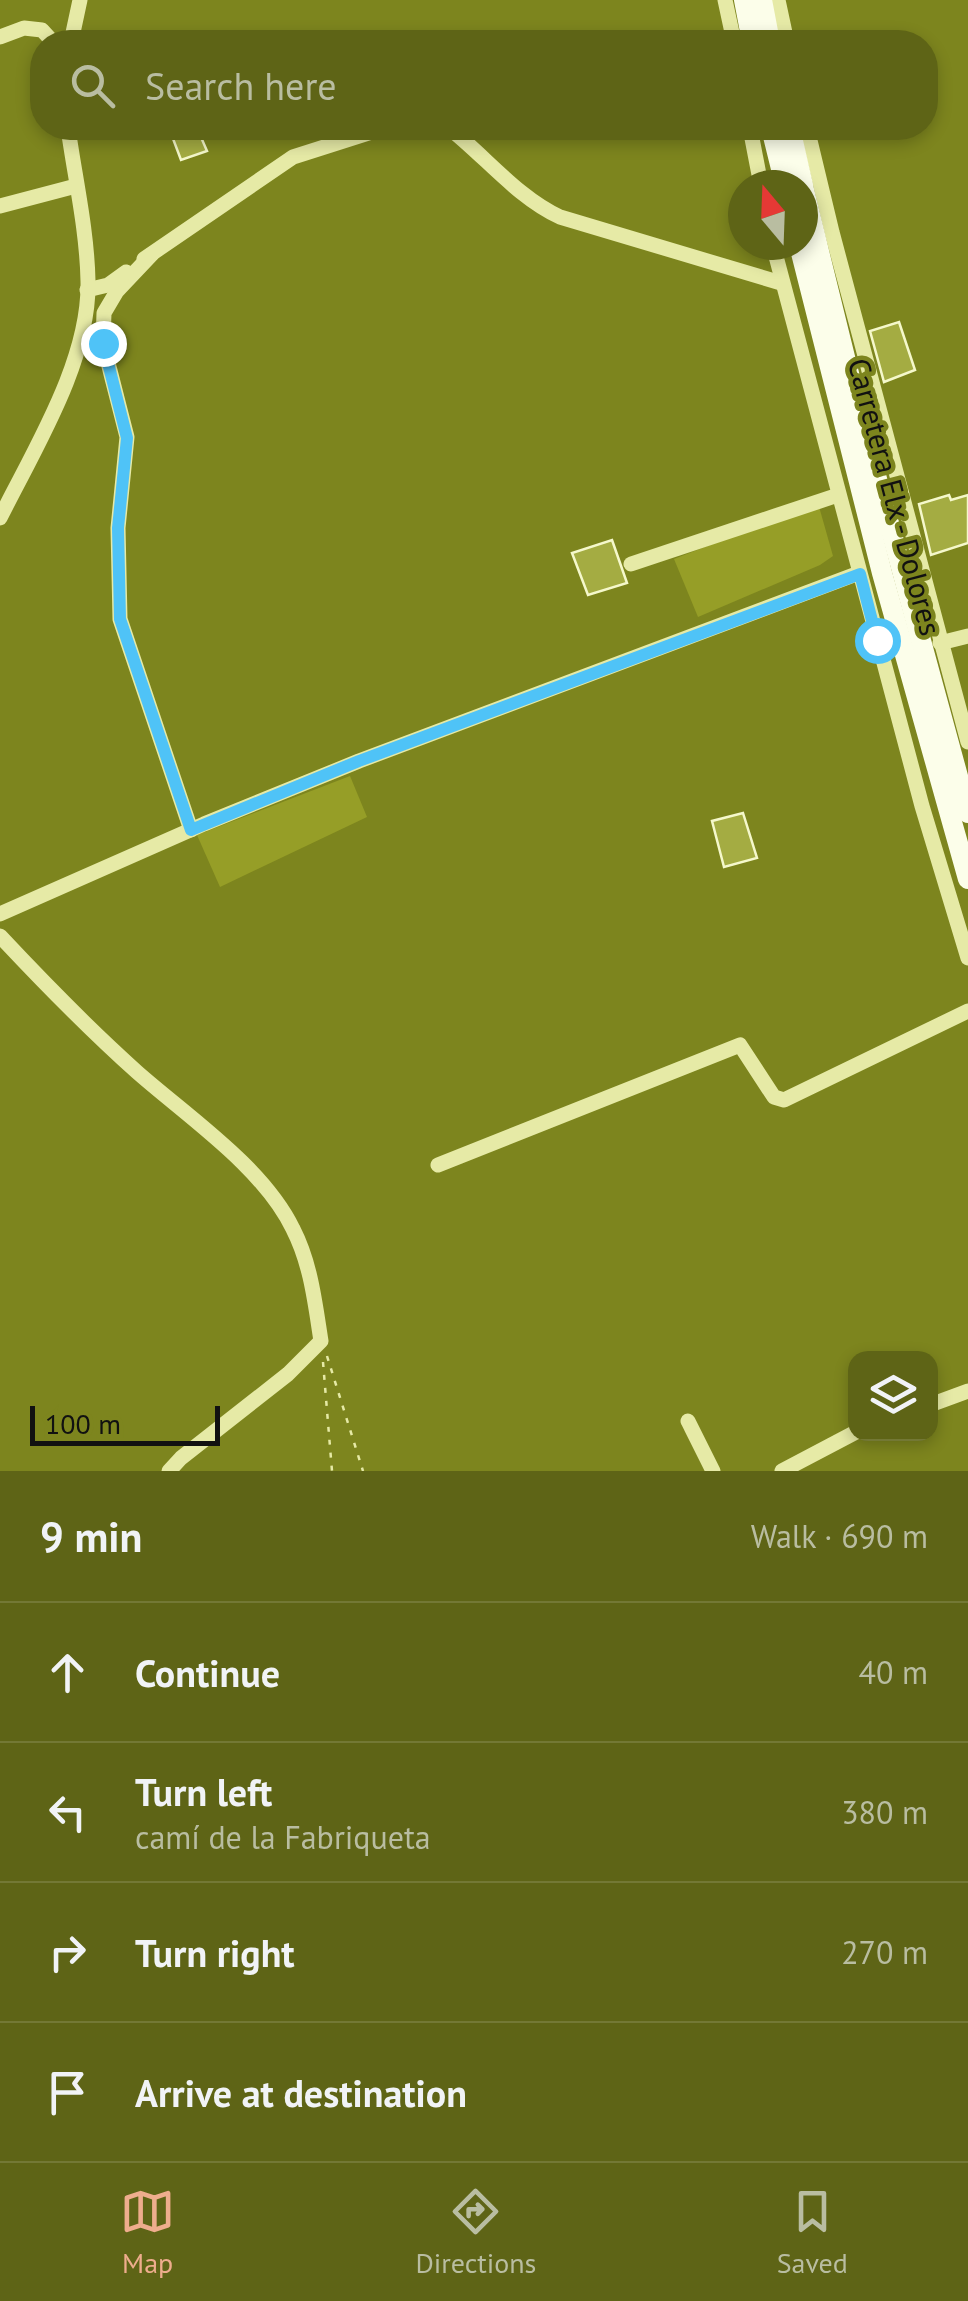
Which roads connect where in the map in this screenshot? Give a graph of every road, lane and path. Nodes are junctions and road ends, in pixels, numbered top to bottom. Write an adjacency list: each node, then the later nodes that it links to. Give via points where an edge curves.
1 (80, 0): 7 (street)
2 (725, 0): 8 (street)
3 (744, 0): 9 (main road)
4 (762, 0): 10 (main road)
5 (778, 0): 11 (street)
6 (42, 30): 12 (street)
7 (74, 30)
8 (731, 30)
9 (750, 30)
10 (768, 30)
11 (784, 30)
12 (0, 37)
13 (70, 140): 23 (street)
14 (346, 140): 26 (street, via 293,157)
15 (464, 140): 29 (street, via 534,205 560,218)
16 (752, 140): 20 (street)
17 (774, 140): 21 (main road)
18 (793, 140): 22 (main road, Carretera Elx - Dolores)
19 (810, 140): 36 (street)
20 (758, 170)
21 (781, 170)
22 (800, 170)
23 (76, 186): 24 (street); 30 (street)
24 (0, 206)
25 (818, 246): 38 (main road, Carretera Elx - Dolores)
26 (152, 254): 30 (street, via 108,285); 39 (street, via 104,313 103,343 127,438 118,528 120,619)
27 (776, 260): 29 (street)
28 (803, 260): 40 (main road, Carretera Elx - Dolores)
29 (781, 283): 31 (street)
30 (87, 290): 32 (street, via 79,340 57,403)
31 (838, 495): 33 (street); 34 (street)
32 (0, 518)
33 (631, 564)
34 (860, 574): 39 (street); 43 (street)
35 (968, 636): 36 (street)
36 (940, 644): 37 (street)
37 (968, 742)
38 (968, 813)
39 (191, 830): 41 (street)
40 (968, 879)
41 (0, 914)
42 (0, 936): 46 (street, via 272,1196 304,1253)
43 (968, 958)
44 (968, 1012): 45 (street, via 784,1100 774,1097 740,1045)
45 (438, 1165)
46 (321, 1341): 51 (street); 52 (path); 53 (path)
47 (968, 1391): 48 (street)
48 (938, 1401)
49 (688, 1421): 54 (street)
50 (848, 1436): 55 (street)
51 (169, 1471)
52 (332, 1471)
53 (362, 1471)
54 (713, 1471)
55 (782, 1471)

